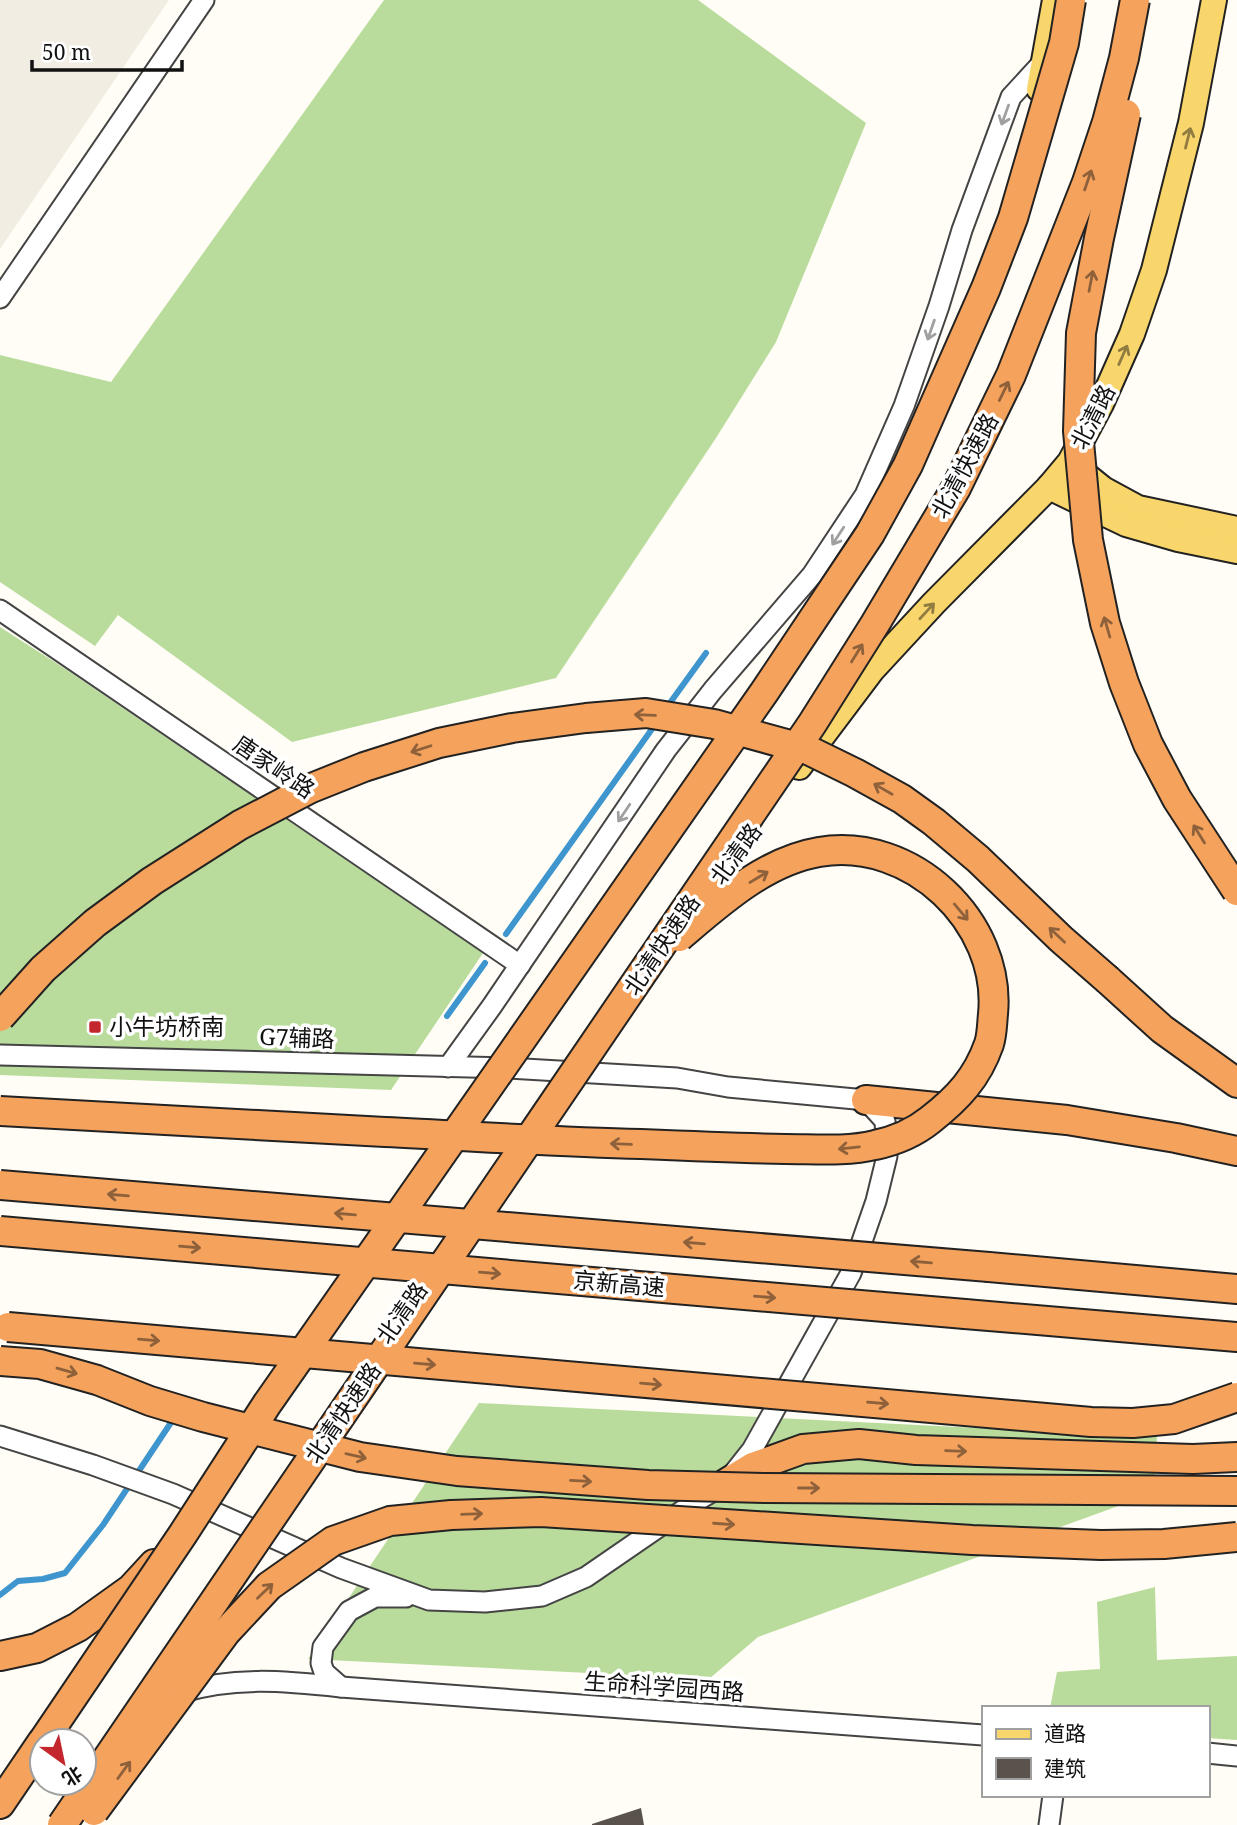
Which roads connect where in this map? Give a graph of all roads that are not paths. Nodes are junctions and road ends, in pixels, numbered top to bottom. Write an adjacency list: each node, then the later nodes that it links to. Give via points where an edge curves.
1 (204, 0): 8 (street)
2 (1055, 0): 7 (main road)
3 (1071, 0): 39 (highway, bridge, via 1064,43 1013,218 908,465 870,534 267,1404)
4 (1135, 0): 6 (highway, 北清快速路, bridge)
5 (1214, 0): 9 (main road, 北清路, one-way to 5, via 1132,334 1154,270 1191,123)
6 (1124, 58): 14 (highway, one-way to 6, bridge, via 1177,799 1148,744 1105,623 1088,540 1078,431 1082,333 1126,114); 16 (highway, 北清快速路, one-way to 6, bridge, via 812,724 956,488 1012,375 1087,182)
7 (1045, 61): 15 (street, one-way to 15, via 1011,97 904,405 864,495 813,575 667,750); 20 (main road, via 1027,150 995,258 954,374 911,467 864,552 769,696)
8 (0, 298)
9 (1070, 462): 10 (main road, 北清路); 11 (main road, via 1103,489 1138,508)
10 (1049, 487): 12 (main road, via 1126,524); 21 (main road, 北清路, one-way to 10, via 872,670)
11 (1237, 529)
12 (1237, 551)
13 (0, 610): 15 (street, 唐家岭路)
14 (1237, 891)
15 (520, 965): 19 (street)
16 (648, 965): 24 (highway, one-way to 24, bridge, via 711,909 789,860 820,852 866,852 898,861 922,875 967,917 991,972 990,1041 974,1076 955,1100 924,1124 875,1145 831,1149 584,1143); 58 (highway, 北清快速路, bridge)
17 (0, 1017): 22 (highway, one-way to 17, bridge, via 1162,1029 978,859 902,799 808,750 714,724 646,713 512,728 439,743 309,789 240,825 95,923 43,969)
18 (0, 1055): 19 (street, G7辅路)
19 (448, 1067): 20 (street, G7辅路)
20 (508, 1068): 21 (street, G7辅路); 37 (main road)
21 (571, 1072): 23 (street, G7辅路, via 677,1078); 38 (main road, 北清路)
22 (1237, 1083)
23 (866, 1100): 25 (highway, via 1067,1120); 35 (street, via 885,1121 887,1156 851,1273 752,1450)
24 (0, 1111)
25 (1237, 1151)
26 (0, 1185): 28 (highway, 京新高速, one-way to 26, bridge)
27 (0, 1231): 30 (highway, 京新高速, one-way to 30, bridge)
28 (1237, 1289)
29 (4, 1327): 32 (highway, one-way to 32, bridge, via 1091,1422 1174,1419)
30 (1237, 1337)
31 (0, 1361): 36 (highway, one-way to 36, bridge, via 40,1364 177,1409 360,1457 457,1471 766,1488)
32 (1237, 1397)
33 (0, 1436): 37 (street)
34 (1237, 1457): 35 (highway, one-way to 34, via 803,1449 859,1444 916,1450)
35 (725, 1484): 41 (street, via 586,1577 542,1596 485,1602)
36 (1237, 1491)
37 (204, 1507): 38 (street); 46 (main road)
38 (250, 1529): 41 (street); 44 (main road, 北清路)
39 (183, 1534): 42 (highway, bridge, via 131,1589 78,1627 37,1648); 45 (highway, bridge)
40 (1237, 1537): 59 (highway, one-way to 40, bridge, via 226,1632 269,1586 333,1542 390,1521 541,1512 1101,1545)
41 (429, 1600): 43 (street, via 375,1597 349,1611 323,1647 321,1663)
42 (0, 1656)
43 (341, 1688): 44 (street, 生命科学园西路, via 241,1681 197,1687); 47 (street, 生命科学园西路)
44 (129, 1708): 49 (main road, 北清路)
45 (53, 1727)
46 (54, 1727)
47 (982, 1735)
48 (1209, 1753): 50 (street)
49 (98, 1755)
50 (1237, 1756)
51 (28, 1764): 55 (highway)
52 (28, 1769): 56 (main road)
53 (70, 1797): 57 (main road)
54 (1053, 1797): 60 (street)
55 (0, 1804)
56 (0, 1810)
57 (51, 1825)
58 (62, 1825)
59 (85, 1825)
60 (1049, 1825)

